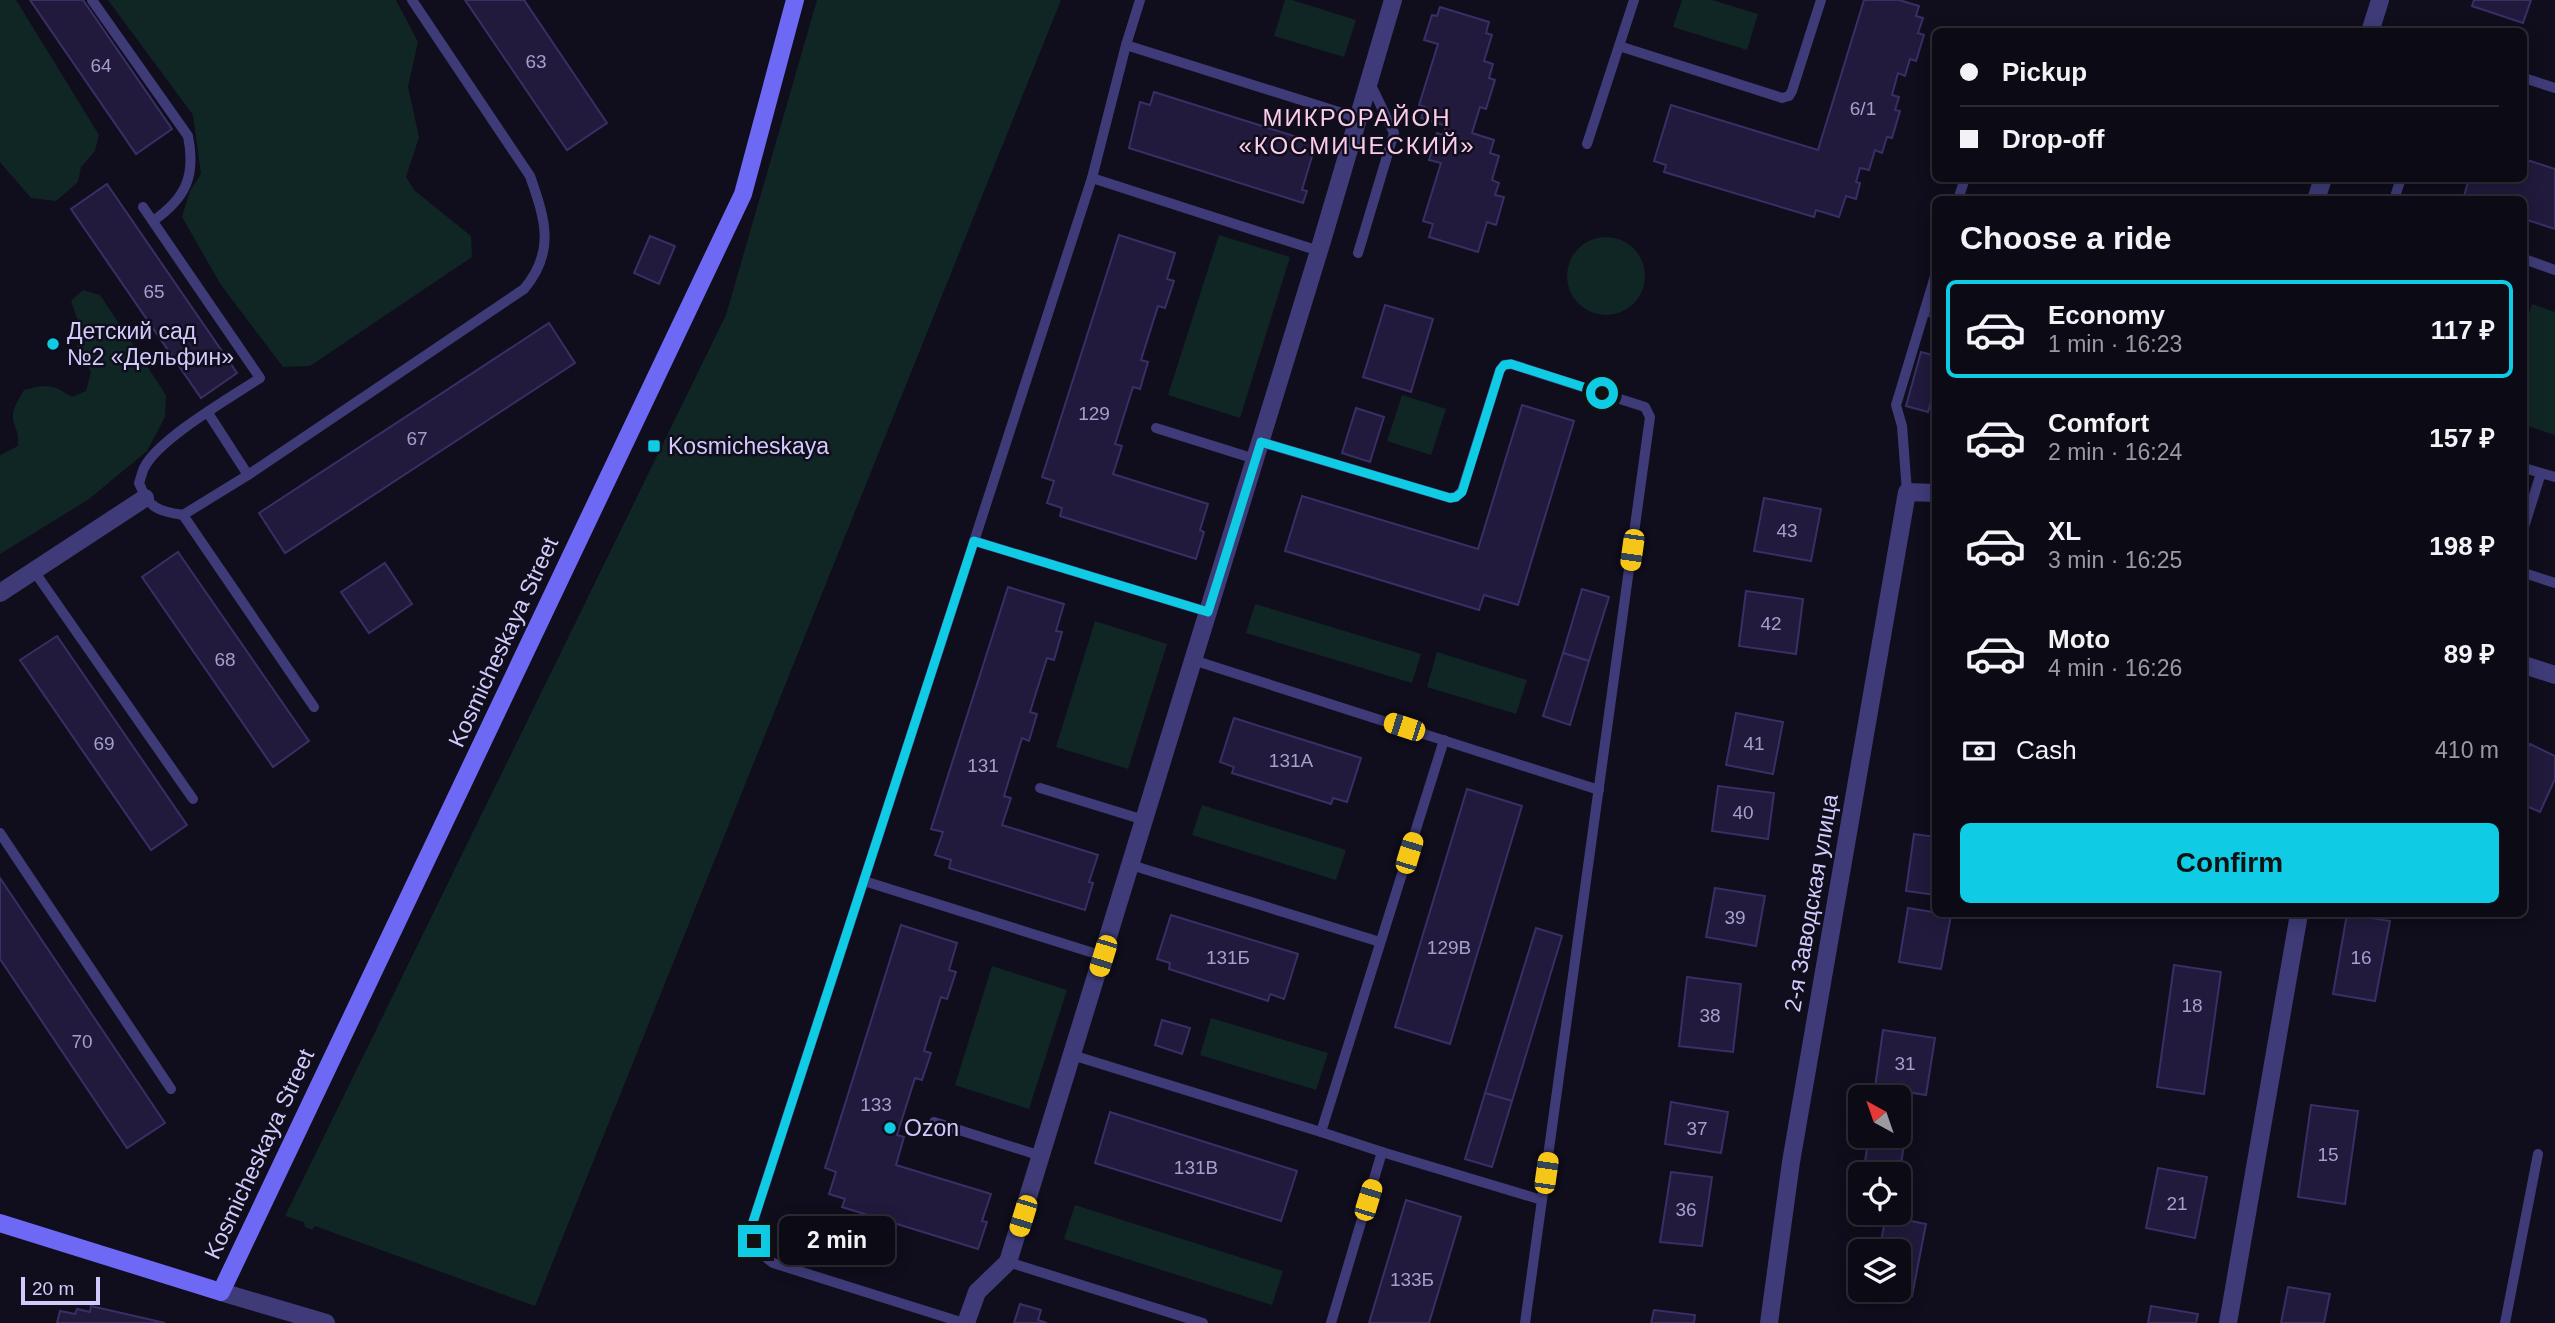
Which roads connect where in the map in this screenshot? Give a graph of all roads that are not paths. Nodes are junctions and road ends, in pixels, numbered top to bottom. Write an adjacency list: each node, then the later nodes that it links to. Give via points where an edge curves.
1 (92, 0): 19 (lane, via 188,136 189,180 170,209)
2 (412, 0): 30 (lane, via 530,176 546,230 543,257 524,289)
3 (795, 0): 68 (street, Kosmicheskaya Street, via 743,194)
4 (1140, 0): 10 (lane)
5 (1393, 0): 13 (street)
6 (1634, 0): 11 (lane)
7 (1821, 0): 11 (lane, via 1788,96)
8 (2380, 0): 9 (street)
9 (2374, 28)
10 (1126, 45): 15 (lane); 17 (lane)
11 (1619, 46): 16 (lane)
12 (2527, 79): 14 (lane)
13 (1369, 81): 15 (street); 21 (lane, via 1394,133)
14 (2555, 89)
15 (1358, 118): 20 (street)
16 (1587, 144)
17 (1092, 178): 20 (lane); 37 (lane)
18 (143, 207): 19 (lane)
19 (153, 221): 25 (lane, via 260,378)
20 (1319, 251): 27 (street)
21 (1358, 253)
22 (2527, 260): 23 (lane)
23 (2555, 270)
24 (1932, 286): 32 (lane, via 1896,405)
25 (208, 413): 30 (lane); 34 (lane, via 172,437 145,466 139,483)
26 (1156, 428): 27 (lane)
27 (1258, 451): 42 (street); 49 (lane, via 1450,498 1462,492 1504,365 1645,407 1650,416)
28 (2527, 468): 29 (lane)
29 (2541, 473): 31 (lane); 36 (lane)
30 (248, 475): 35 (lane)
31 (2555, 477)
32 (1907, 492): 33 (street); 74 (street, 2-я Заводская улица, via 1791,1162)
33 (1932, 493)
34 (145, 498): 35 (lane, via 160,512); 38 (street)
35 (183, 515): 46 (lane)
36 (2527, 517)
37 (974, 541): 42 (lane); 54 (lane)
38 (34, 571): 41 (street); 50 (lane)
39 (2527, 574): 40 (lane)
40 (2555, 583)
41 (0, 593)
42 (1208, 612): 43 (street)
43 (1194, 660): 47 (lane); 51 (street)
44 (2527, 666): 45 (street)
45 (2555, 675)
46 (314, 707)
47 (1444, 740): 49 (lane); 56 (lane)
48 (1040, 788): 51 (lane)
49 (1599, 790): 65 (lane)
50 (193, 799)
51 (1144, 820): 53 (street)
52 (0, 833): 59 (lane)
53 (1130, 865): 56 (lane); 57 (street)
54 (864, 881): 57 (lane); 70 (lane, via 753,1222 754,1241 773,1263)
55 (2298, 917): 75 (street)
56 (1380, 942): 61 (lane)
57 (1103, 956): 58 (street)
58 (1072, 1055): 61 (lane); 64 (street)
59 (171, 1089)
60 (934, 1122): 64 (lane)
61 (1321, 1132): 62 (lane)
62 (1382, 1152): 65 (lane); 72 (lane)
63 (2538, 1154): 76 (lane)
64 (1041, 1156): 67 (street)
65 (1542, 1200): 73 (lane)
66 (0, 1223): 68 (street)
67 (1009, 1262): 70 (street, via 977,1292); 71 (lane)
68 (221, 1292): 69 (street)
69 (327, 1323)
70 (965, 1323)
71 (1203, 1323)
72 (1331, 1323)
73 (1525, 1323)
74 (1769, 1323)
75 (2228, 1323)
76 (2505, 1323)

